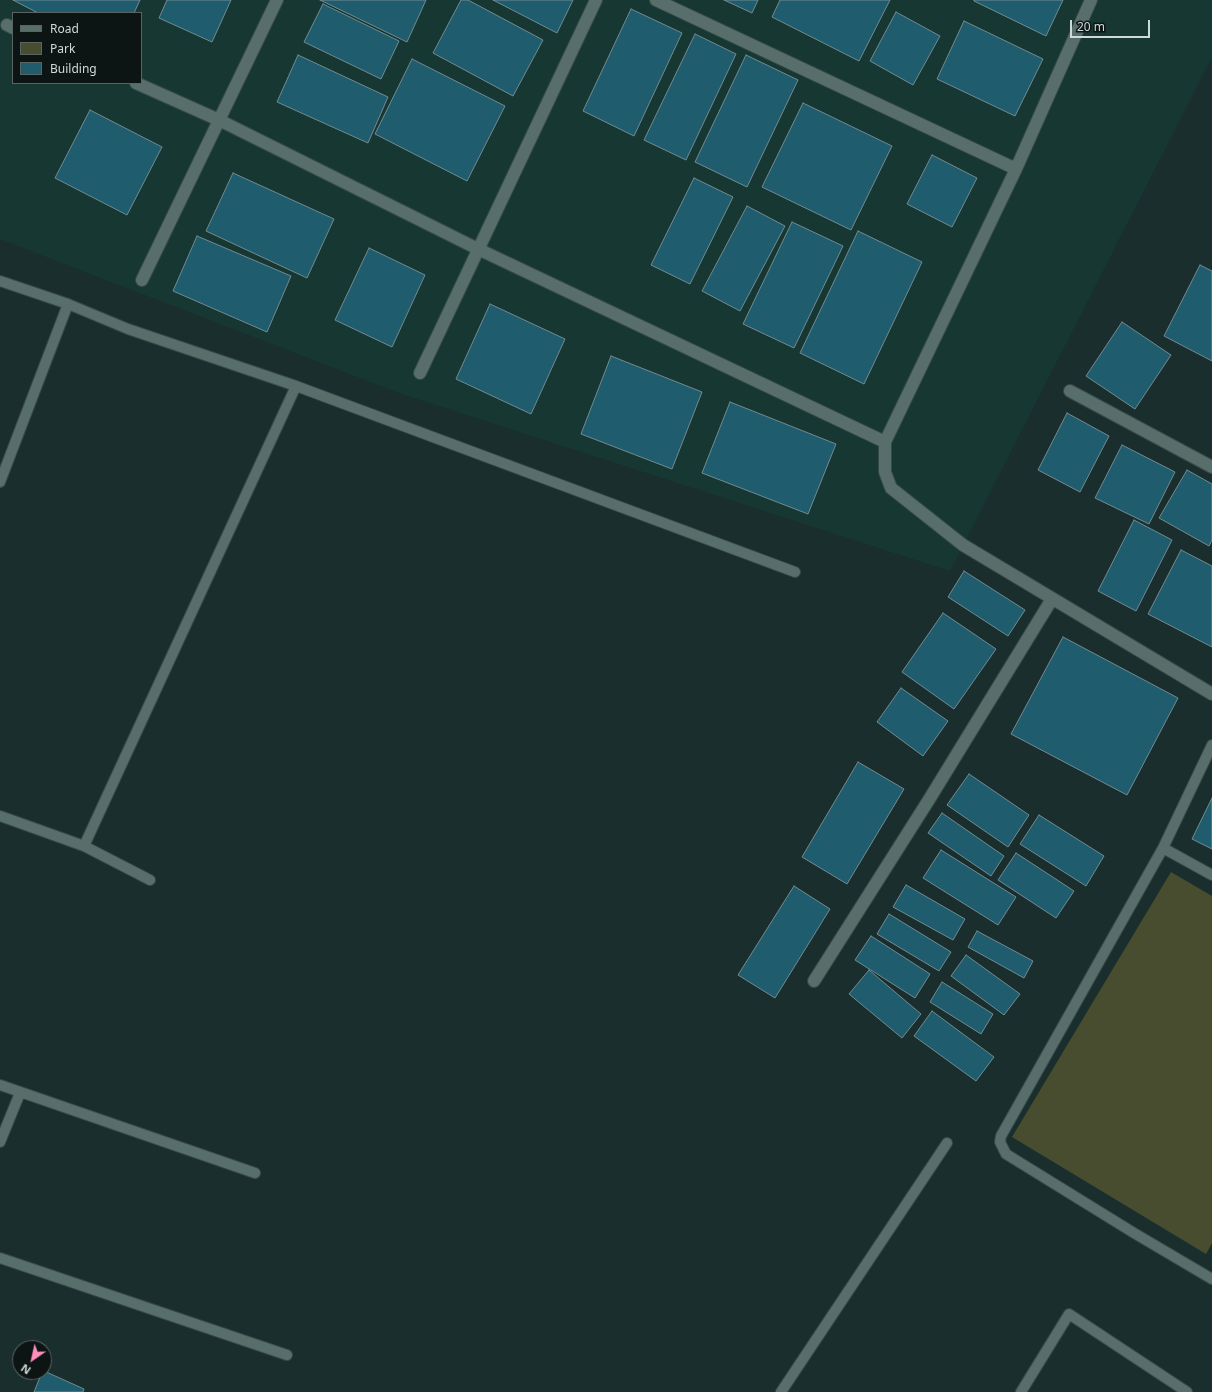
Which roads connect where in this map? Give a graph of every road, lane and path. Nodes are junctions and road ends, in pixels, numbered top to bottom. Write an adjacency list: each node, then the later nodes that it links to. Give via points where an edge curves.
1 (277, 0): 6 (street)
2 (596, 0): 8 (street)
3 (656, 0): 7 (street)
4 (1092, 0): 7 (street)
5 (138, 84): 6 (street)
6 (219, 120): 8 (street); 9 (street)
7 (1016, 169): 15 (street)
8 (478, 249): 12 (street); 15 (street)
9 (142, 280)
10 (0, 281): 11 (lane)
11 (68, 304): 13 (lane, via 128,329); 17 (lane)
12 (420, 373)
13 (296, 386): 18 (lane); 23 (lane)
14 (1070, 391): 16 (street)
15 (885, 442): 19 (street, via 885,472 891,488 964,545)
16 (1212, 467)
17 (0, 482)
18 (795, 572)
19 (1052, 599): 20 (street); 27 (street)
20 (1212, 694)
21 (1212, 745): 24 (lane)
22 (0, 816): 23 (lane)
23 (84, 846): 26 (lane)
24 (1163, 848): 25 (lane); 34 (lane, via 1001,1136 1000,1142 1006,1154)
25 (1212, 875)
26 (150, 880)
27 (814, 981)
28 (0, 1085): 29 (lane)
29 (20, 1093): 30 (lane); 32 (lane)
30 (0, 1142)
31 (947, 1143): 36 (lane)
32 (255, 1173)
33 (0, 1258): 35 (lane)
34 (1212, 1279)
35 (287, 1355)
36 (781, 1392)
37 (1021, 1392): 38 (lane, via 1069,1314)
38 (1187, 1392)

